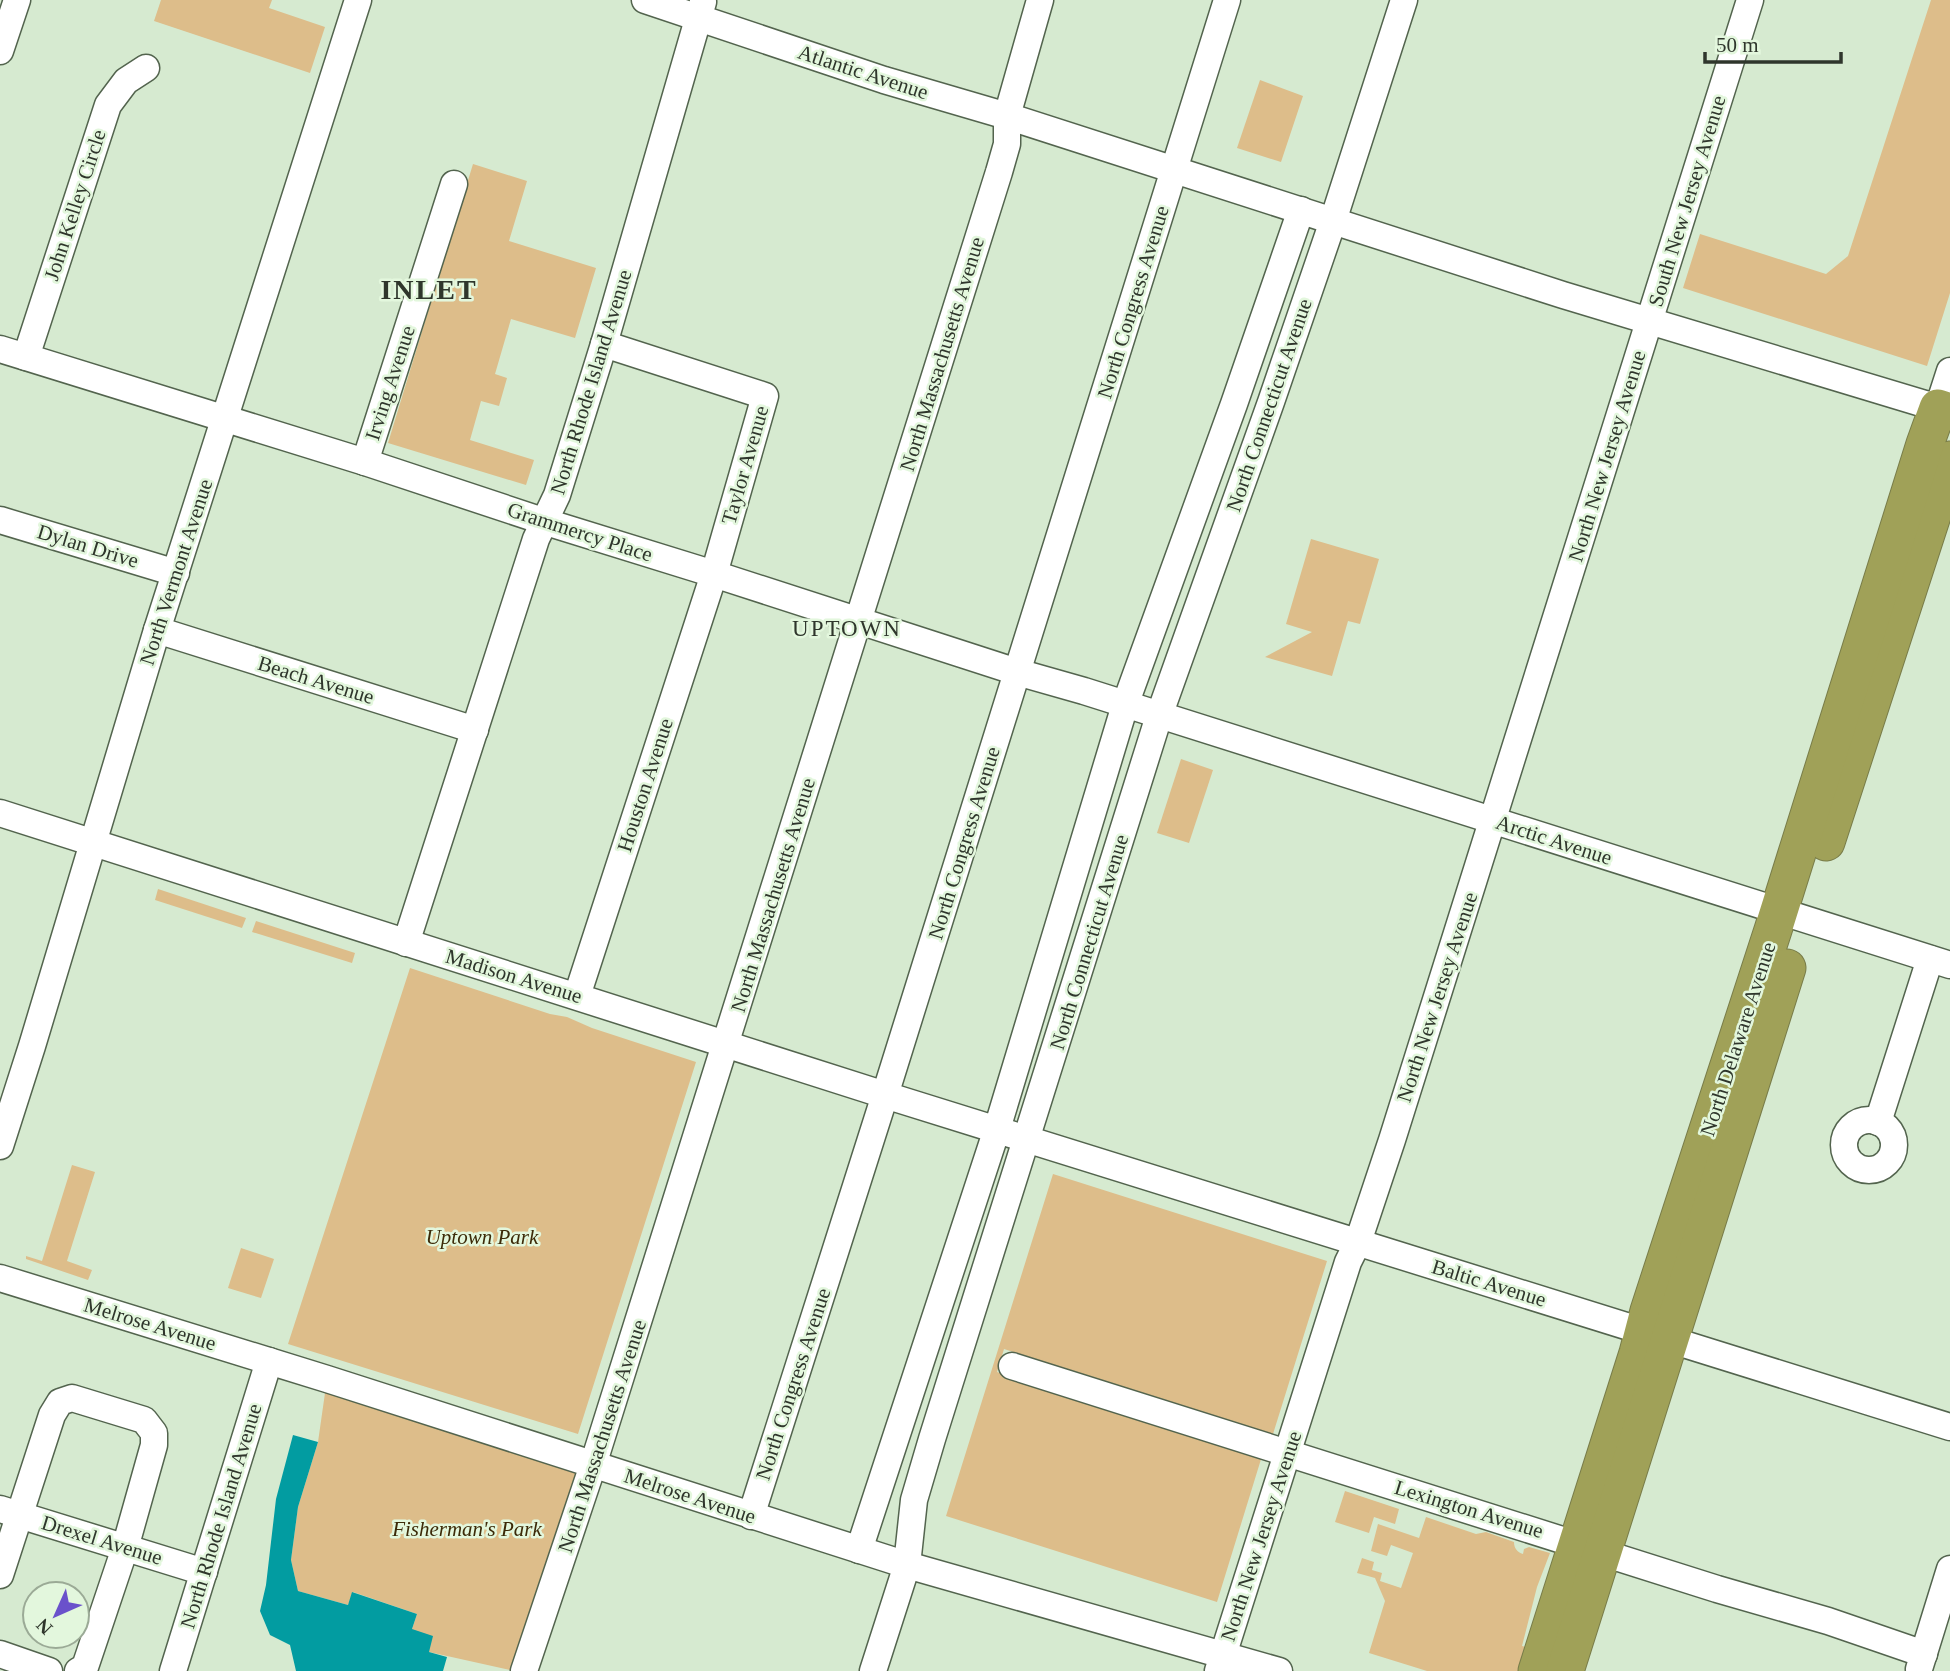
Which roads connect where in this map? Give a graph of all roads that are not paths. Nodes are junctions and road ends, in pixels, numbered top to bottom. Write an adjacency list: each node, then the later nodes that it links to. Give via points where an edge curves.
1 (17, 0): 9 (street)
2 (358, 0): 22 (street, North Vermont Avenue)
3 (645, 0): 8 (street, Atlantic Avenue)
4 (1040, 0): 11 (street, North Massachusetts Avenue)
5 (1227, 0): 12 (street, North Congress Avenue)
6 (1404, 0): 15 (street, North Connecticut Avenue)
7 (1751, 0): 16 (street, South New Jersey Avenue)
8 (700, 9): 11 (street, Atlantic Avenue, via 884,80); 17 (street, North Rhode Island Avenue)
9 (0, 51)
10 (146, 68): 19 (street, John Kelley Circle, via 126,81 108,105)
11 (1007, 116): 12 (street, Atlantic Avenue); 29 (street, North Massachusetts Avenue, via 1007,144 999,172)
12 (1174, 169): 14 (street, Atlantic Avenue); 31 (street, North Congress Avenue)
13 (454, 184): 24 (street, Irving Avenue)
14 (1301, 210): 15 (street, Atlantic Avenue); 32 (street, North Connecticut Avenue)
15 (1333, 221): 16 (street, Atlantic Avenue); 33 (street, North Connecticut Avenue)
16 (1649, 321): 21 (street, Atlantic Avenue); 36 (street, North New Jersey Avenue)
17 (604, 344): 26 (street, North Rhode Island Avenue); 28 (street, Taylor Avenue, via 765,396)
18 (0, 349): 19 (street, Grammercy Place)
19 (26, 357): 22 (street, Grammercy Place)
20 (1950, 371): 21 (street)
21 (1944, 410): 38 (highway, North Delaware Avenue, via 1913,482)
22 (225, 419): 24 (street, Grammercy Place); 27 (street, North Vermont Avenue)
23 (1950, 460): 38 (highway, North Delaware Avenue)
24 (365, 462): 26 (street, Grammercy Place)
25 (0, 520): 27 (street, Dylan Drive)
26 (546, 522): 28 (street, Grammercy Place); 34 (street, North Rhode Island Avenue, via 536,539)
27 (176, 573): 30 (street, North Vermont Avenue)
28 (714, 574): 29 (street, Grammercy Place); 41 (street, Houston Avenue)
29 (859, 620): 31 (street, Grammercy Place); 42 (street, North Massachusetts Avenue)
30 (157, 631): 34 (street, Beach Avenue); 37 (street, North Vermont Avenue)
31 (1017, 672): 32 (street, Grammercy Place); 43 (street, North Congress Avenue)
32 (1125, 705): 33 (street, Grammercy Place); 45 (street, North Connecticut Avenue)
33 (1159, 716): 36 (street, Arctic Avenue); 46 (street, North Connecticut Avenue)
34 (475, 730): 39 (street, North Rhode Island Avenue)
35 (0, 813): 37 (street, Madison Avenue)
36 (1493, 821): 38 (street, Arctic Avenue); 48 (street, North New Jersey Avenue)
37 (94, 844): 39 (street, Madison Avenue); 47 (street, North Vermont Avenue)
38 (1791, 914): 40 (street, Arctic Avenue); 50 (highway, North Delaware Avenue)
39 (406, 943): 41 (street, Madison Avenue)
40 (1940, 962): 44 (street)
41 (577, 996): 42 (street, Madison Avenue)
42 (726, 1044): 43 (street, Madison Avenue); 55 (street, North Massachusetts Avenue)
43 (885, 1095): 45 (street, Madison Avenue); 57 (street, North Congress Avenue)
44 (1878, 1122)
45 (997, 1129): 46 (street, Madison Avenue); 60 (street, North Connecticut Avenue)
46 (1028, 1138): 48 (street, Baltic Avenue); 61 (street, North Connecticut Avenue, via 914,1500)
47 (0, 1146)
48 (1359, 1242): 50 (street, Baltic Avenue); 54 (street, North New Jersey Avenue, via 1348,1262)
49 (0, 1278): 51 (street, Melrose Avenue)
50 (1657, 1336): 53 (street, Baltic Avenue); 59 (highway, North Delaware Avenue)
51 (269, 1361): 55 (street, Melrose Avenue); 63 (street, North Rhode Island Avenue)
52 (1012, 1366): 54 (street, Lexington Avenue)
53 (1950, 1427)
54 (1287, 1452): 59 (street, Lexington Avenue); 67 (street, North New Jersey Avenue)
55 (593, 1465): 57 (street, Melrose Avenue); 71 (street, North Massachusetts Avenue)
56 (10, 1512): 58 (street, Drexel Avenue); 58 (street, via 60,1402 72,1398 144,1420 154,1433 154,1446); 64 (street)
57 (751, 1516): 60 (street, Melrose Avenue)
58 (125, 1548): 63 (street, Drexel Avenue); 69 (street, via 85,1667)
59 (1590, 1548): 66 (street, Lexington Avenue, via 1828,1621); 74 (highway, North Delaware Avenue); 75 (highway, North Delaware Avenue)
60 (859, 1550): 61 (street, Melrose Avenue)
61 (907, 1565): 67 (street, Melrose Avenue); 72 (street, North Connecticut Avenue)
62 (1950, 1569): 66 (street)
63 (204, 1572): 70 (street, North Rhode Island Avenue)
64 (0, 1575)
65 (0, 1654): 68 (street)
66 (1922, 1662)
67 (1220, 1663): 73 (street, Melrose Avenue)
68 (49, 1671)
69 (78, 1671)
70 (173, 1671)
71 (524, 1671)
72 (873, 1671)
73 (1279, 1671)
74 (1537, 1671)
75 (1566, 1671)

